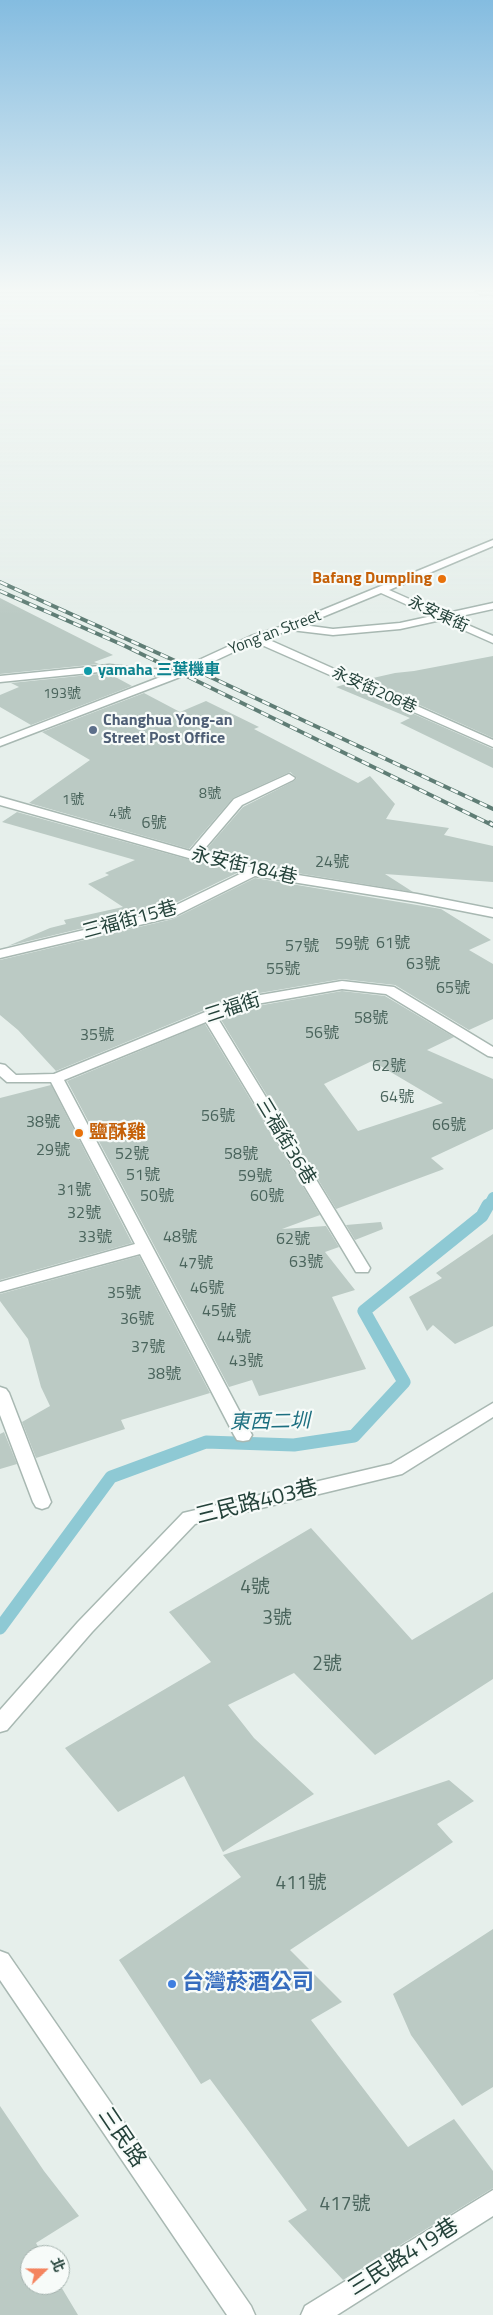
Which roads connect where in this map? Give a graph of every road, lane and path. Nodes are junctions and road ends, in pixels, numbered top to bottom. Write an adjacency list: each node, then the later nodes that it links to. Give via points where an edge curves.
1 (493, 543): 2 (street, Yong’an Street)
2 (382, 590): 4 (street, 永安東街); 5 (street, Yong’an Street)
3 (493, 606): 4 (street)
4 (444, 618): 5 (street, via 334,632); 7 (street, 永安東街)
5 (290, 627): 6 (street, Yong’an Street)
6 (255, 638): 8 (street, Yong’an Street); 11 (street, 永安街208巷)
7 (493, 640)
8 (176, 675): 9 (street, via 110,668); 10 (street, Yong’an Street)
9 (0, 679)
10 (0, 743)
11 (493, 744)
12 (289, 778): 14 (street, via 238,802)
13 (0, 801): 14 (street, 永安街184巷)
14 (192, 856): 15 (street, 永安街184巷)
15 (253, 872): 16 (street, 永安街184巷); 17 (street, 三福街15巷, via 168,914)
16 (493, 913)
17 (0, 954)
18 (209, 1016): 19 (street, 三福街, via 242,1002 342,985 389,990); 21 (street, 三福街); 24 (street, 三福街36巷)
19 (493, 1053)
20 (0, 1068): 22 (street, 三福街)
21 (56, 1078): 22 (street, 三福街); 23 (street)
22 (6, 1082)
23 (144, 1247): 25 (street); 28 (street)
24 (362, 1268)
25 (0, 1287)
26 (0, 1393): 29 (street)
27 (493, 1409): 30 (street, 三民路403巷, via 396,1469 190,1518 85,1627)
28 (243, 1435)
29 (42, 1502)
30 (0, 1724)
31 (0, 1960): 33 (street, 三民路)
32 (493, 2202): 34 (street, 三民路419巷)
33 (242, 2315)
34 (314, 2315)

